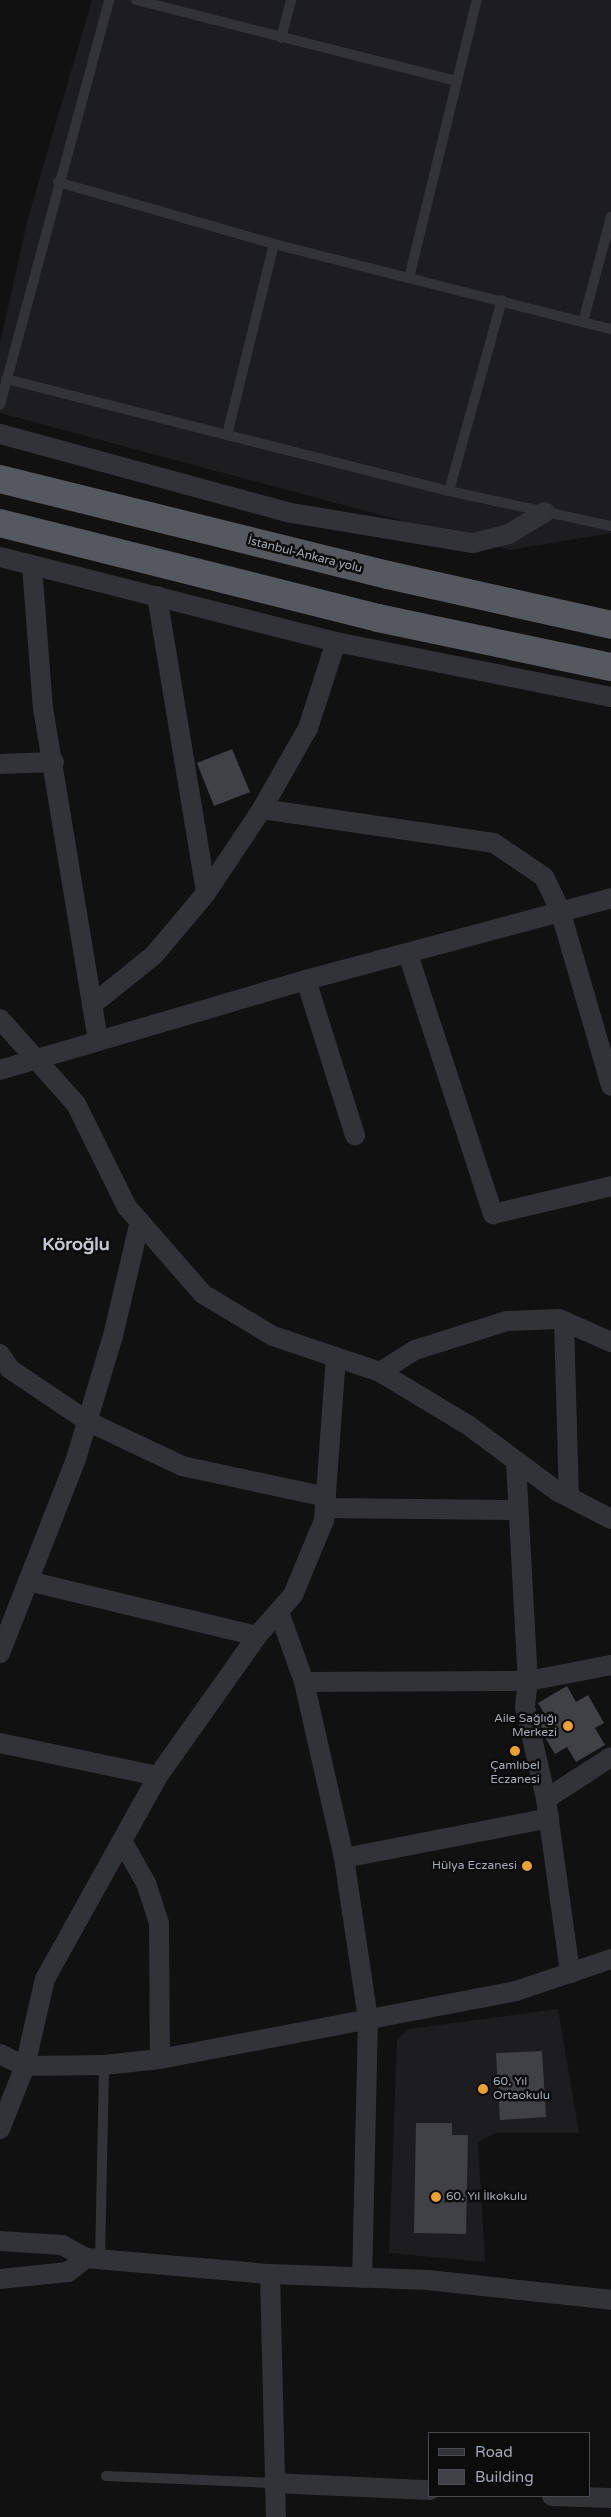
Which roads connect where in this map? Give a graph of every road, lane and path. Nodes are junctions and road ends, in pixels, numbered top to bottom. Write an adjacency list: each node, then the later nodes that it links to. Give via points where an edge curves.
1 (109, 0): 7 (lane)
2 (136, 0): 5 (lane)
3 (291, 0): 5 (lane)
4 (477, 0): 6 (lane)
5 (281, 38): 6 (lane)
6 (458, 81): 10 (lane)
7 (58, 182): 9 (lane); 14 (lane)
8 (611, 217): 12 (lane)
9 (274, 244): 10 (lane); 17 (lane)
10 (409, 278): 11 (lane)
11 (502, 300): 12 (lane); 19 (lane)
12 (583, 322): 13 (lane)
13 (611, 329)
14 (6, 379): 15 (lane); 17 (lane)
15 (0, 405)
16 (0, 434): 20 (street, via 291,513 473,543 510,534)
17 (227, 436): 19 (lane)
18 (0, 479): 26 (highway, İstanbul-Ankara yolu, via 388,575)
19 (449, 491): 20 (lane)
20 (545, 512): 22 (lane)
21 (0, 523): 28 (highway, via 378,618)
22 (611, 526)
23 (0, 557): 24 (street)
24 (32, 566): 25 (street); 30 (street, via 43,708)
25 (157, 596): 27 (street); 33 (street)
26 (611, 625)
27 (336, 642): 29 (street); 32 (street, via 308,728)
28 (611, 666)
29 (611, 697)
30 (54, 762): 31 (street); 38 (street)
31 (0, 764)
32 (262, 809): 33 (street); 35 (street, via 494,843 544,877)
33 (206, 893): 38 (street, via 154,955)
34 (611, 898): 35 (street)
35 (560, 910): 36 (street); 43 (street)
36 (408, 954): 37 (street); 45 (street, via 493,1214)
37 (306, 980): 40 (street); 44 (street)
38 (92, 1006): 40 (street)
39 (0, 1019): 41 (street)
40 (98, 1039): 41 (street)
41 (38, 1059): 42 (street); 46 (street, via 76,1104 127,1207)
42 (0, 1070)
43 (611, 1086)
44 (355, 1135)
45 (611, 1186)
46 (140, 1221): 50 (street, via 203,1294 273,1336); 52 (street)
47 (564, 1321): 48 (street); 51 (street, via 506,1321 415,1350); 54 (street)
48 (611, 1342)
49 (0, 1354): 52 (street, via 10,1369)
50 (336, 1357): 51 (street); 55 (street)
51 (380, 1372): 53 (street, via 468,1425)
52 (87, 1422): 55 (street, via 182,1466); 58 (street)
53 (516, 1462): 54 (street); 56 (street)
54 (569, 1497): 57 (street)
55 (325, 1503): 56 (street); 59 (street, via 324,1520 293,1595)
56 (518, 1510): 63 (street)
57 (611, 1519)
58 (28, 1581): 60 (street); 61 (street)
59 (279, 1612): 60 (street); 64 (street)
60 (257, 1636): 67 (street)
61 (0, 1653)
62 (611, 1665): 63 (street)
63 (528, 1681): 64 (street); 68 (street, via 524,1706)
64 (304, 1682): 71 (street)
65 (0, 1743): 67 (street)
66 (611, 1757): 68 (street)
67 (158, 1776): 70 (street)
68 (546, 1799): 69 (street)
69 (549, 1818): 71 (street); 73 (street)
70 (122, 1841): 76 (street, via 146,1883 160,1923); 77 (street, via 45,1979)
71 (344, 1858): 74 (street)
72 (611, 1959): 73 (street)
73 (570, 1973): 74 (street, via 516,1991)
74 (368, 2018): 76 (street); 83 (street)
75 (0, 2054): 77 (street)
76 (160, 2059): 78 (street)
77 (25, 2066): 78 (street); 79 (street)
78 (104, 2066): 81 (lane)
79 (0, 2129)
80 (0, 2241): 81 (street, via 62,2245)
81 (92, 2259): 82 (street); 84 (street, via 68,2272)
82 (270, 2274): 83 (street); 87 (street)
83 (362, 2278): 85 (street, via 428,2280)
84 (0, 2279)
85 (611, 2300)
86 (106, 2476): 87 (lane)
87 (274, 2483): 88 (street); 91 (street)
88 (428, 2490)
89 (582, 2497): 90 (street)
90 (611, 2498)
91 (276, 2517)

